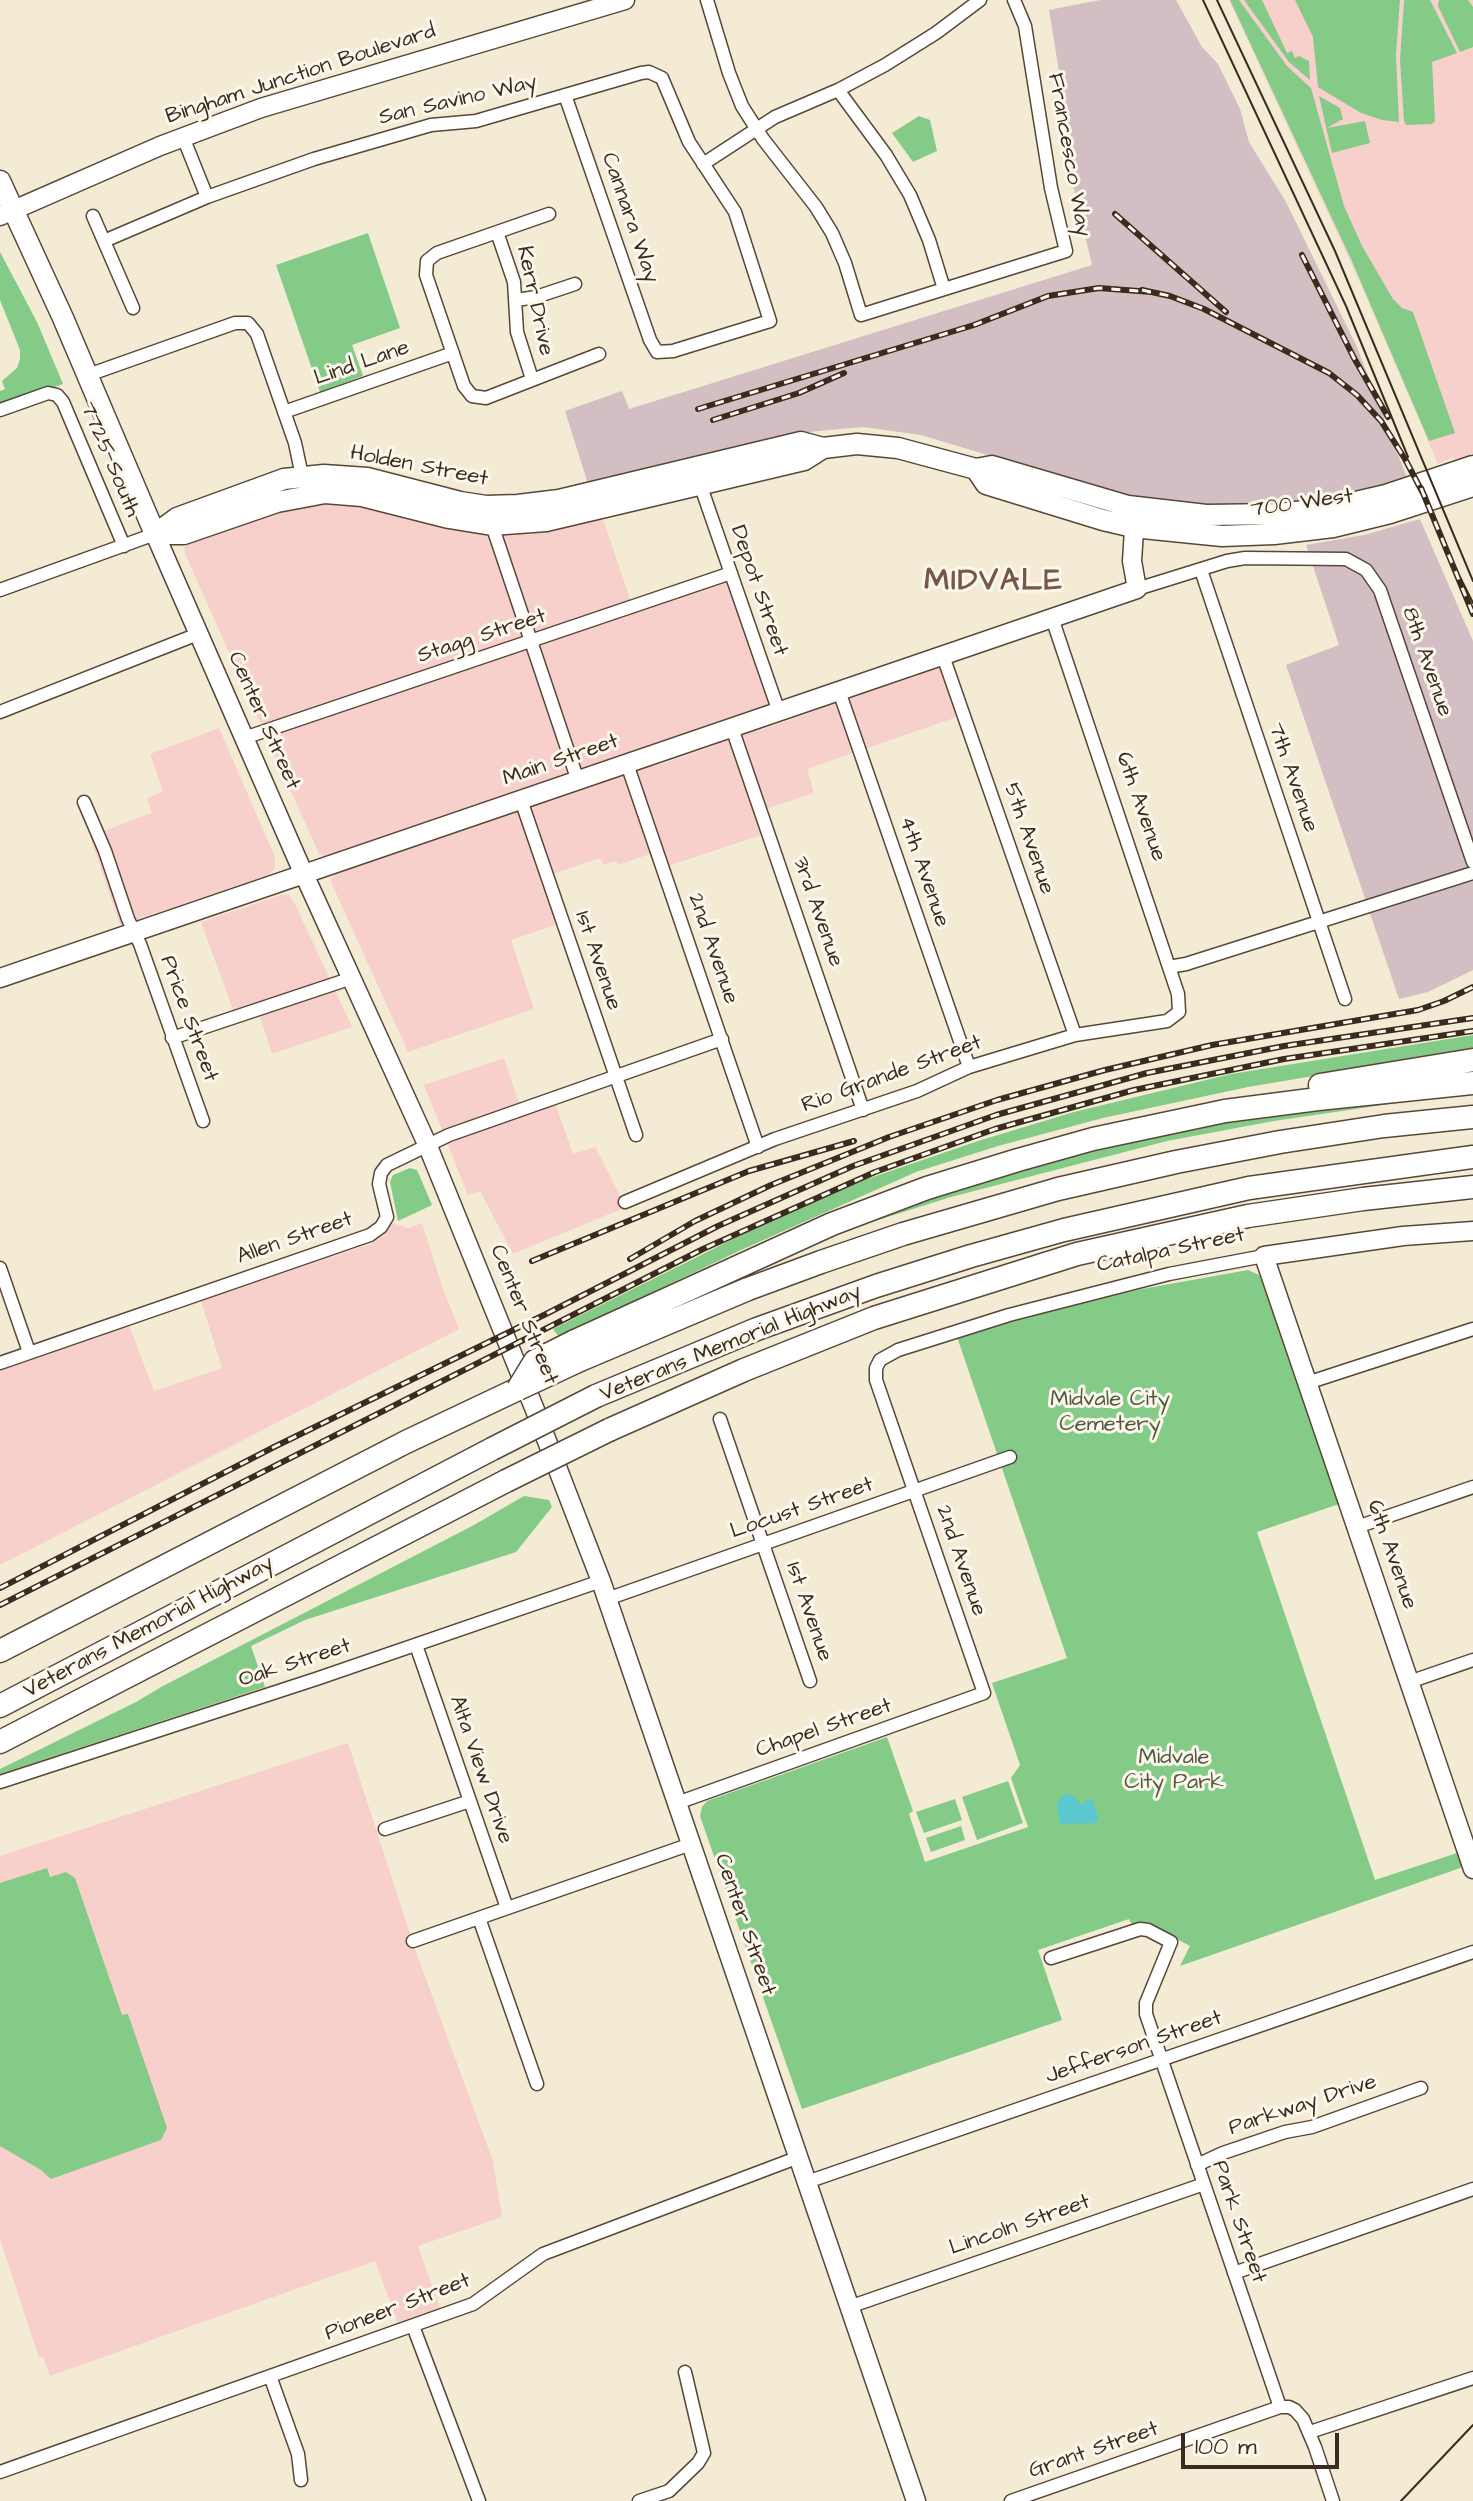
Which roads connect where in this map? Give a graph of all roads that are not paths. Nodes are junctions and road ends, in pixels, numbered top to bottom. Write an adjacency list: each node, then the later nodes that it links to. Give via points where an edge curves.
1 (625, 0): 8 (main road, Bingham Junction Boulevard, via 298,96)
2 (707, 0): 7 (street, via 733,84)
3 (980, 0): 5 (street, via 911,49)
4 (1014, 0): 18 (street, Francesco Way, via 1025,26 1066,251)
5 (838, 90): 7 (street); 18 (street, via 910,195)
6 (565, 95): 9 (street, San Savino Way, via 653,72 664,82); 11 (street, San Savino Way, via 471,122 431,125); 21 (street, Cannara Way, via 657,352)
7 (756, 129): 9 (street); 18 (street, Francesco Way, via 832,233 861,315)
8 (183, 137): 11 (street); 12 (main road, Bingham Junction Boulevard)
9 (703, 164): 21 (street, San Savino Way, via 735,212)
10 (0, 181): 12 (main road, Center Street)
11 (207, 197): 16 (street, San Savino Way)
12 (7, 213): 24 (main road, Center Street)
13 (549, 214): 15 (street)
14 (93, 216): 16 (street)
15 (497, 232): 19 (street, Kerr Drive); 22 (street, via 427,261 426,275)
16 (104, 241): 20 (street)
17 (575, 284): 19 (street)
18 (944, 289)
19 (516, 300): 25 (street, Kerr Drive, via 518,338)
20 (133, 308)
21 (770, 321)
22 (453, 353): 25 (street, via 472,396 486,398); 27 (street, Lind Lane)
23 (599, 354): 25 (street)
24 (88, 375): 27 (street, via 245,323 257,334); 35 (main road, Center Street)
25 (532, 379)
26 (0, 410): 36 (street, 7725 South, via 54,393 63,402)
27 (284, 412): 30 (street)
28 (823, 448): 31 (main road, Holden Street, via 804,460); 33 (main road, Holden Street, via 801,442); 34 (main road, Holden Street, via 857,444 915,452 976,469 986,484)
29 (1473, 466): 34 (main road, 700 West, via 1377,498 1305,512)
30 (302, 476): 33 (main road, Holden Street, via 367,478); 35 (main road, Holden Street, via 262,485 177,518)
31 (700, 484): 33 (main road, Holden Street, via 546,521); 39 (street, Depot Street)
32 (1473, 486): 34 (main road, 700 West, via 1380,516 1314,530 1222,536)
33 (489, 515): 35 (main road, Holden Street, via 449,518 362,496 325,493 277,502 184,534); 44 (street)
34 (1134, 517): 40 (main road)
35 (155, 534): 36 (street, Holden Street); 43 (main road, Center Street)
36 (124, 546): 41 (street, Holden Street)
37 (1201, 570): 38 (street, Main Street, via 1257,558 1346,559); 40 (street, Main Street); 58 (street, 7th Avenue)
38 (1366, 570): 55 (street, 8th Avenue, via 1380,590)
39 (731, 573): 44 (street, Stagg Street); 48 (street, Depot Street)
40 (1137, 589): 42 (main road, Main Street)
41 (0, 590)
42 (1052, 618): 45 (main road, Main Street); 60 (street, 6th Avenue)
43 (198, 634): 47 (street); 50 (main road, Center Street)
44 (531, 642): 50 (street, Stagg Street); 52 (street)
45 (943, 656): 46 (main road, Main Street); 65 (street, 5th Avenue)
46 (839, 691): 48 (main road, Main Street); 69 (street, 4th Avenue)
47 (0, 712)
48 (779, 712): 49 (main road, Main Street)
49 (732, 728): 51 (main road, Main Street); 72 (street, 3rd Avenue)
50 (244, 738): 57 (main road, Center Street)
51 (627, 764): 52 (main road, Main Street); 67 (street, 2nd Avenue)
52 (578, 781): 53 (main road, Main Street)
53 (521, 800): 57 (main road, Main Street); 70 (street, 1st Avenue)
54 (84, 802): 59 (street, Price Street)
55 (1473, 862)
56 (1473, 873): 58 (street)
57 (304, 874): 59 (main road, Main Street); 62 (main road, Center Street)
58 (1319, 922): 60 (street); 63 (street, 7th Avenue)
59 (134, 932): 61 (main road, Main Street); 66 (street, Price Street)
60 (1169, 967): 64 (street, 6th Avenue)
61 (0, 978)
62 (352, 978): 66 (street); 76 (main road, Center Street)
63 (1345, 999)
64 (1179, 1012): 65 (street, Rio Grande Street, via 1167,1021)
65 (1075, 1035): 69 (street, Rio Grande Street)
66 (172, 1038): 74 (street, Price Street)
67 (722, 1039): 70 (street, Allen Street); 77 (street, 2nd Avenue)
68 (1473, 1060): 78 (highway, via 1198,1108)
69 (969, 1067): 72 (street, Rio Grande Street)
70 (615, 1076): 75 (street, 1st Avenue); 76 (street, Allen Street)
71 (1473, 1083): 78 (highway, via 1225,1111)
72 (863, 1110): 77 (street, Rio Grande Street)
73 (1473, 1117): 86 (highway, Veterans Memorial Highway, via 1280,1142 1058,1189 903,1234)
74 (203, 1121)
75 (636, 1135)
76 (427, 1144): 87 (street, Allen Street, via 381,1173 387,1217 374,1233); 97 (main road, Center Street)
77 (758, 1147): 81 (street, Rio Grande Street)
78 (1056, 1149): 86 (highway, via 832,1224)
79 (1473, 1157): 104 (highway, Veterans Memorial Highway, bridge, via 1249,1188 1064,1230 876,1286 757,1329 596,1396)
80 (1473, 1189): 105 (highway, bridge, via 1248,1216 1134,1240 874,1318 609,1430)
81 (625, 1202)
82 (1473, 1231): 83 (main road, Catalpa Street)
83 (1264, 1256): 88 (street, Catalpa Street, via 1085,1295); 90 (main road, 6th Avenue)
84 (0, 1268): 87 (street)
85 (1473, 1329): 90 (street)
86 (577, 1351): 99 (highway, Veterans Memorial Highway, bridge, via 518,1389)
87 (29, 1352): 89 (street, Allen Street)
88 (887, 1354): 94 (street, 2nd Avenue, via 876,1368 876,1380)
89 (0, 1363)
90 (1307, 1383): 95 (main road, 6th Avenue)
91 (720, 1419): 96 (street, 1st Avenue)
92 (1010, 1457): 94 (street, Locust Street)
93 (1473, 1487): 95 (street)
94 (915, 1491): 96 (street, Locust Street); 103 (street, 2nd Avenue)
95 (1357, 1527): 102 (main road, 6th Avenue)
96 (763, 1544): 97 (street, Locust Street); 101 (street, 1st Avenue)
97 (604, 1590): 98 (street, Oak Street); 108 (main road, Center Street)
98 (416, 1645): 106 (street, Oak Street); 107 (street, Alta View Drive)
99 (0, 1651)
100 (1473, 1660): 102 (street)
101 (810, 1681)
102 (1409, 1682): 111 (main road, 6th Avenue)
103 (984, 1693): 108 (street, Chapel Street)
104 (0, 1706)
105 (0, 1742)
106 (0, 1782)
107 (470, 1801): 109 (street); 112 (street, Alta View Drive)
108 (677, 1803): 110 (main road, Center Street)
109 (385, 1829)
110 (691, 1844): 112 (street); 120 (main road, Center Street)
111 (1473, 1869)
112 (507, 1908): 113 (street)
113 (479, 1918): 114 (street); 118 (street)
114 (413, 1941)
115 (1473, 1952): 117 (street, Jefferson Street)
116 (1051, 1958): 117 (street, Park Street, via 1140,1929 1171,1942 1145,2009)
117 (1161, 2059): 121 (street, Park Street); 122 (street, Jefferson Street)
118 (537, 2084)
119 (1421, 2088): 121 (street, Parkway Drive)
120 (799, 2157): 122 (main road, Center Street); 127 (street, Pioneer Street, via 568,2243 520,2268 473,2304)
121 (1197, 2165): 123 (street, Park Street)
122 (807, 2182): 126 (main road, Center Street)
123 (1204, 2184): 125 (street, Park Street); 126 (street, Lincoln Street)
124 (1473, 2189): 125 (street)
125 (1234, 2273): 131 (street, Park Street)
126 (849, 2307): 138 (main road, Center Street)
127 (413, 2326): 129 (street, Pioneer Street); 136 (street)
128 (685, 2372): 135 (street, via 704,2453 675,2486)
129 (270, 2376): 133 (street, Pioneer Street); 134 (street, via 298,2454)
130 (1473, 2378): 132 (street)
131 (1280, 2407): 132 (street, via 1295,2410); 139 (street, Grant Street)
132 (1310, 2432): 140 (street)
133 (0, 2472)
134 (301, 2480)
135 (656, 2498): 137 (street)
136 (479, 2501)
137 (639, 2501)
138 (916, 2501)
139 (1011, 2501)
140 (1333, 2501)

